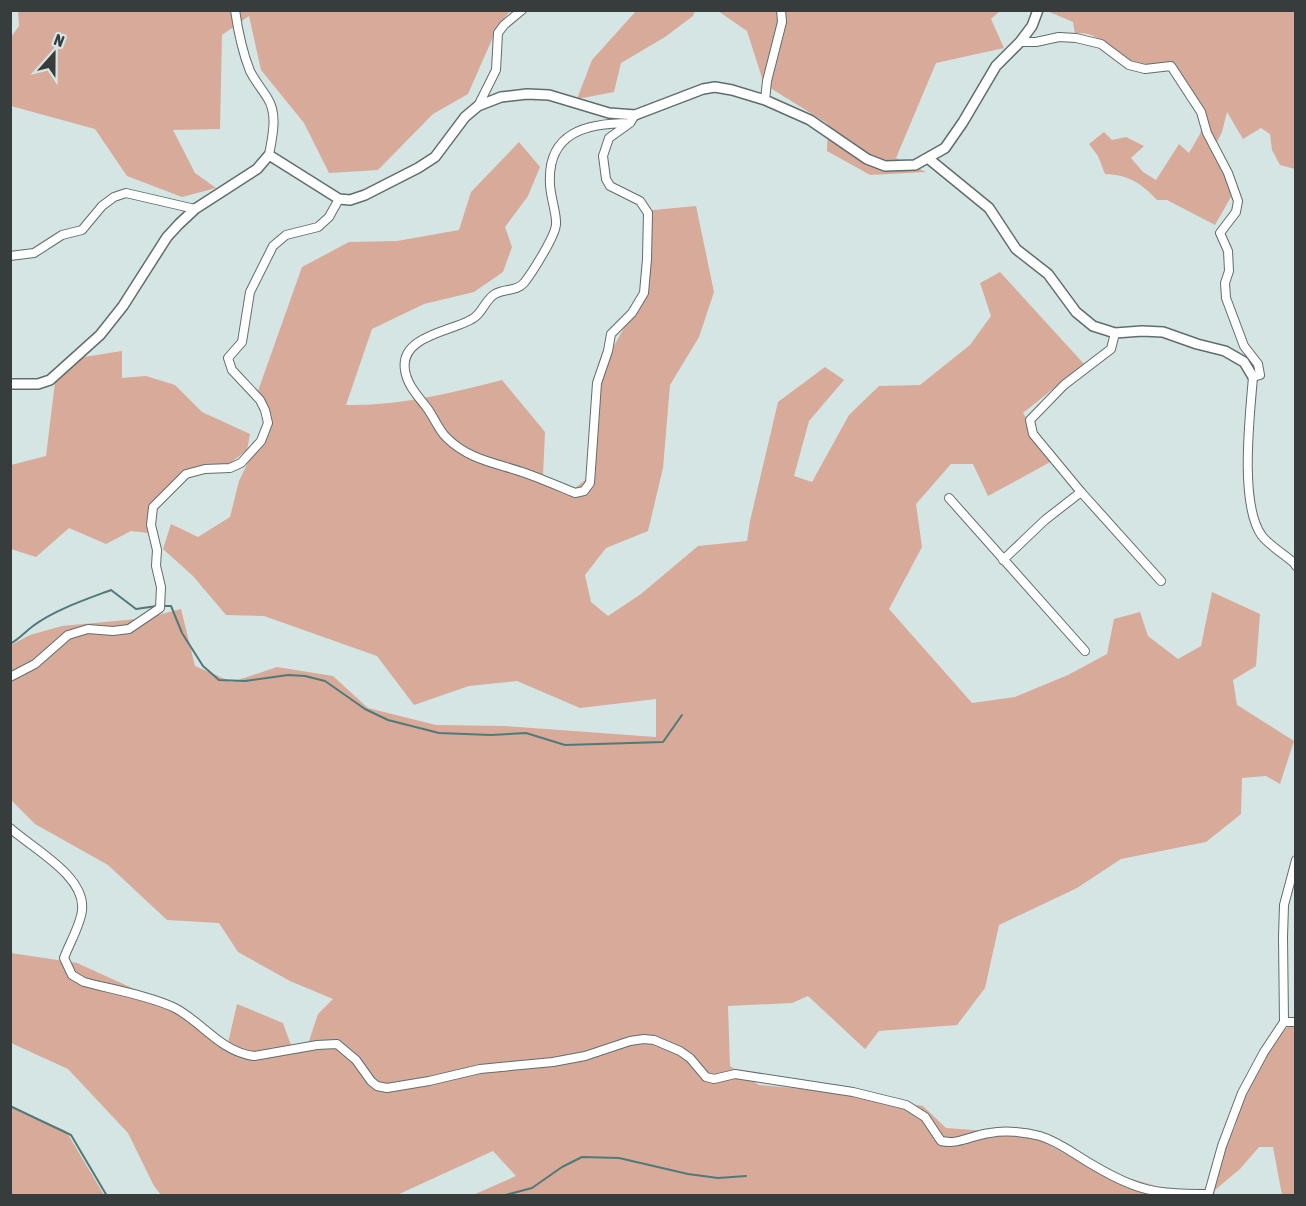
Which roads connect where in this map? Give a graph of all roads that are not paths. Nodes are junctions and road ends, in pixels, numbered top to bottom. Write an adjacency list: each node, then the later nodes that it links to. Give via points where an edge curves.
1 (236, 10): 9 (street, via 239,38 250,70 270,101 273,114)
2 (522, 10): 7 (street, via 498,33 496,70)
3 (781, 10): 6 (street, via 782,22)
4 (1038, 10): 5 (street)
5 (1020, 42): 10 (street, via 996,66 945,148); 15 (street, via 1076,38 1101,44 1129,65 1145,69 1171,66 1201,112 1238,201 1236,212 1220,233 1228,251 1226,298 1244,346 1258,364 1260,375)
6 (765, 100): 8 (street, via 715,87); 10 (street, via 810,120 867,159 885,165 915,165)
7 (478, 106): 8 (street, via 501,97 549,95); 11 (street, via 435,157 365,195)
8 (633, 119): 8 (street, via 587,127 556,148 549,167 556,223 553,236 523,284 491,296 476,317 411,347 405,358 408,383 446,438 474,457 575,493 584,491 590,483 597,383 611,334 632,313 644,293 648,213 640,201 610,186 603,156 609,138)
9 (269, 155): 11 (street); 12 (street, via 257,169)
10 (928, 159): 14 (street, via 988,208 1016,249 1048,274 1081,318)
11 (339, 199): 23 (street, via 329,217 318,226 286,235 273,246 250,292 242,342 228,358 232,370 266,410 268,423 261,441 235,465 186,474 153,507 151,525 157,549 160,605 129,629 88,629 68,635 35,664)
12 (195, 209): 13 (street, via 126,192 102,206 82,230 62,235 34,253); 16 (street, via 167,237 100,336 50,380)
13 (10, 256)
14 (1115, 333): 15 (street, via 1162,332 1225,351 1244,362); 17 (street, via 1111,349 1064,385 1030,420 1033,434)
15 (1253, 377): 20 (street, via 1247,463 1253,509 1263,537)
16 (10, 384)
17 (1081, 492): 19 (street); 21 (street)
18 (949, 498): 19 (street)
19 (1004, 560): 22 (street)
20 (1296, 566)
21 (1161, 581)
22 (1086, 651)
23 (10, 677)
24 (10, 828): 28 (street, via 37,847 78,889 82,910 64,958 72,975 84,982 176,1008 221,1043 245,1055 337,1044 356,1060 370,1081 387,1088 480,1069 554,1062 630,1041 654,1040 690,1058 706,1077 735,1074 882,1098 918,1111 941,1141 952,1143 1007,1131 1040,1136 1114,1176 1150,1189)
25 (1296, 860): 26 (street, via 1284,905)
26 (1284, 1022): 27 (street); 28 (street, via 1242,1093)
27 (1296, 1023)
28 (1208, 1195)

